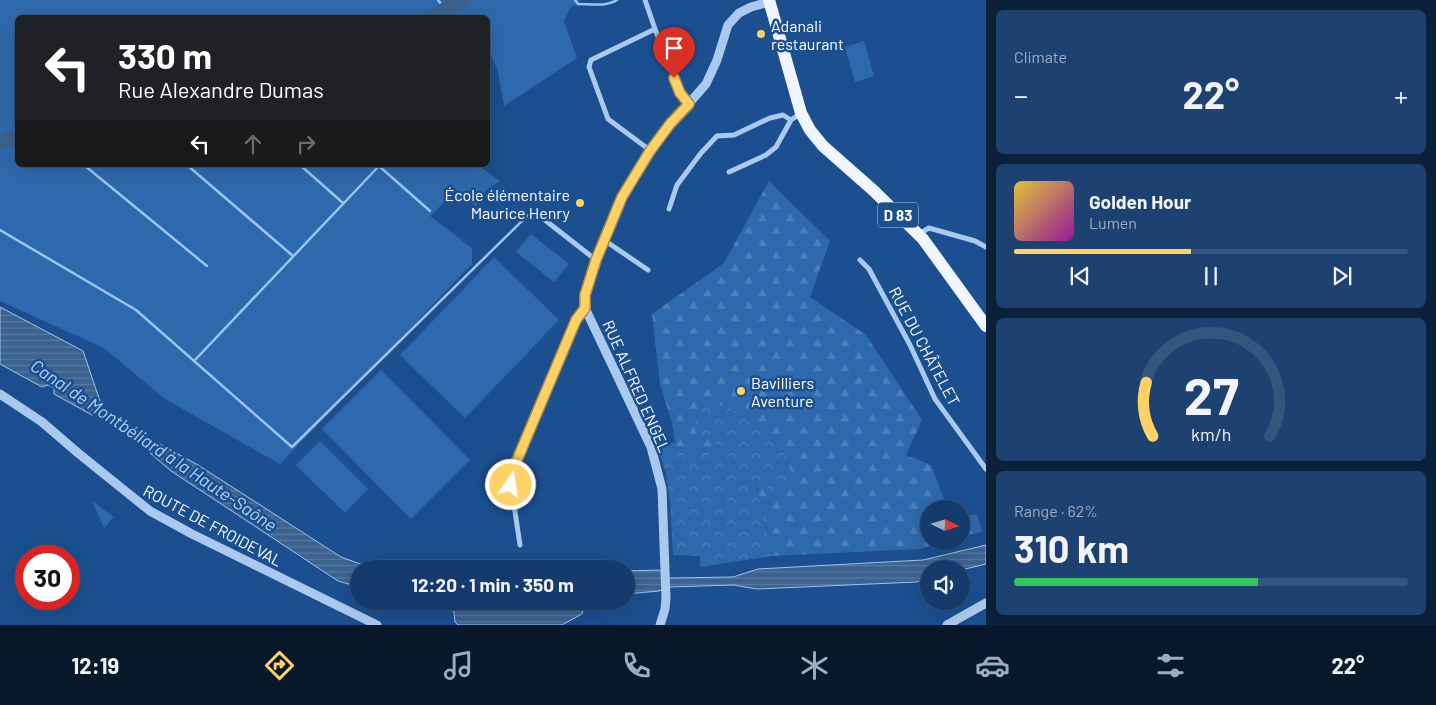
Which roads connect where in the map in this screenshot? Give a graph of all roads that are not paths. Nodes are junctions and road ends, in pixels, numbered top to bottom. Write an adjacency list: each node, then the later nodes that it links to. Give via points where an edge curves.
1 (645, 0): 3 (street)
2 (772, 1): 4 (street, via 739,13 728,25 706,84); 5 (main road, D 83)
3 (655, 28): 4 (street, via 680,93); 6 (street, via 591,60 589,66 608,119)
4 (689, 104): 6 (street)
5 (796, 116): 7 (street, via 776,147); 8 (street, via 770,118 734,134 717,136 677,185); 10 (main road, D 83, via 823,146)
6 (650, 151): 11 (street, via 622,197)
7 (729, 172)
8 (669, 209)
9 (541, 217): 13 (street)
10 (918, 234): 12 (street, via 929,228); 17 (main road, D 83)
11 (604, 240): 13 (street); 15 (street)
12 (986, 247)
13 (596, 260): 16 (street, via 585,295)
14 (860, 260): 19 (street, RUE DU CHÂTELET, via 869,269 935,399)
15 (648, 270)
16 (585, 308): 20 (street, via 576,320 512,472); 23 (street, RUE ALFRED ENGEL, via 651,447 662,489 666,594)
17 (986, 326)
18 (0, 394): 22 (street, ROUTE DE FROIDEVAL, via 42,422 150,511)
19 (986, 469)
20 (520, 545)
21 (986, 603): 24 (street)
22 (378, 625)
23 (660, 625)
24 (947, 625)

